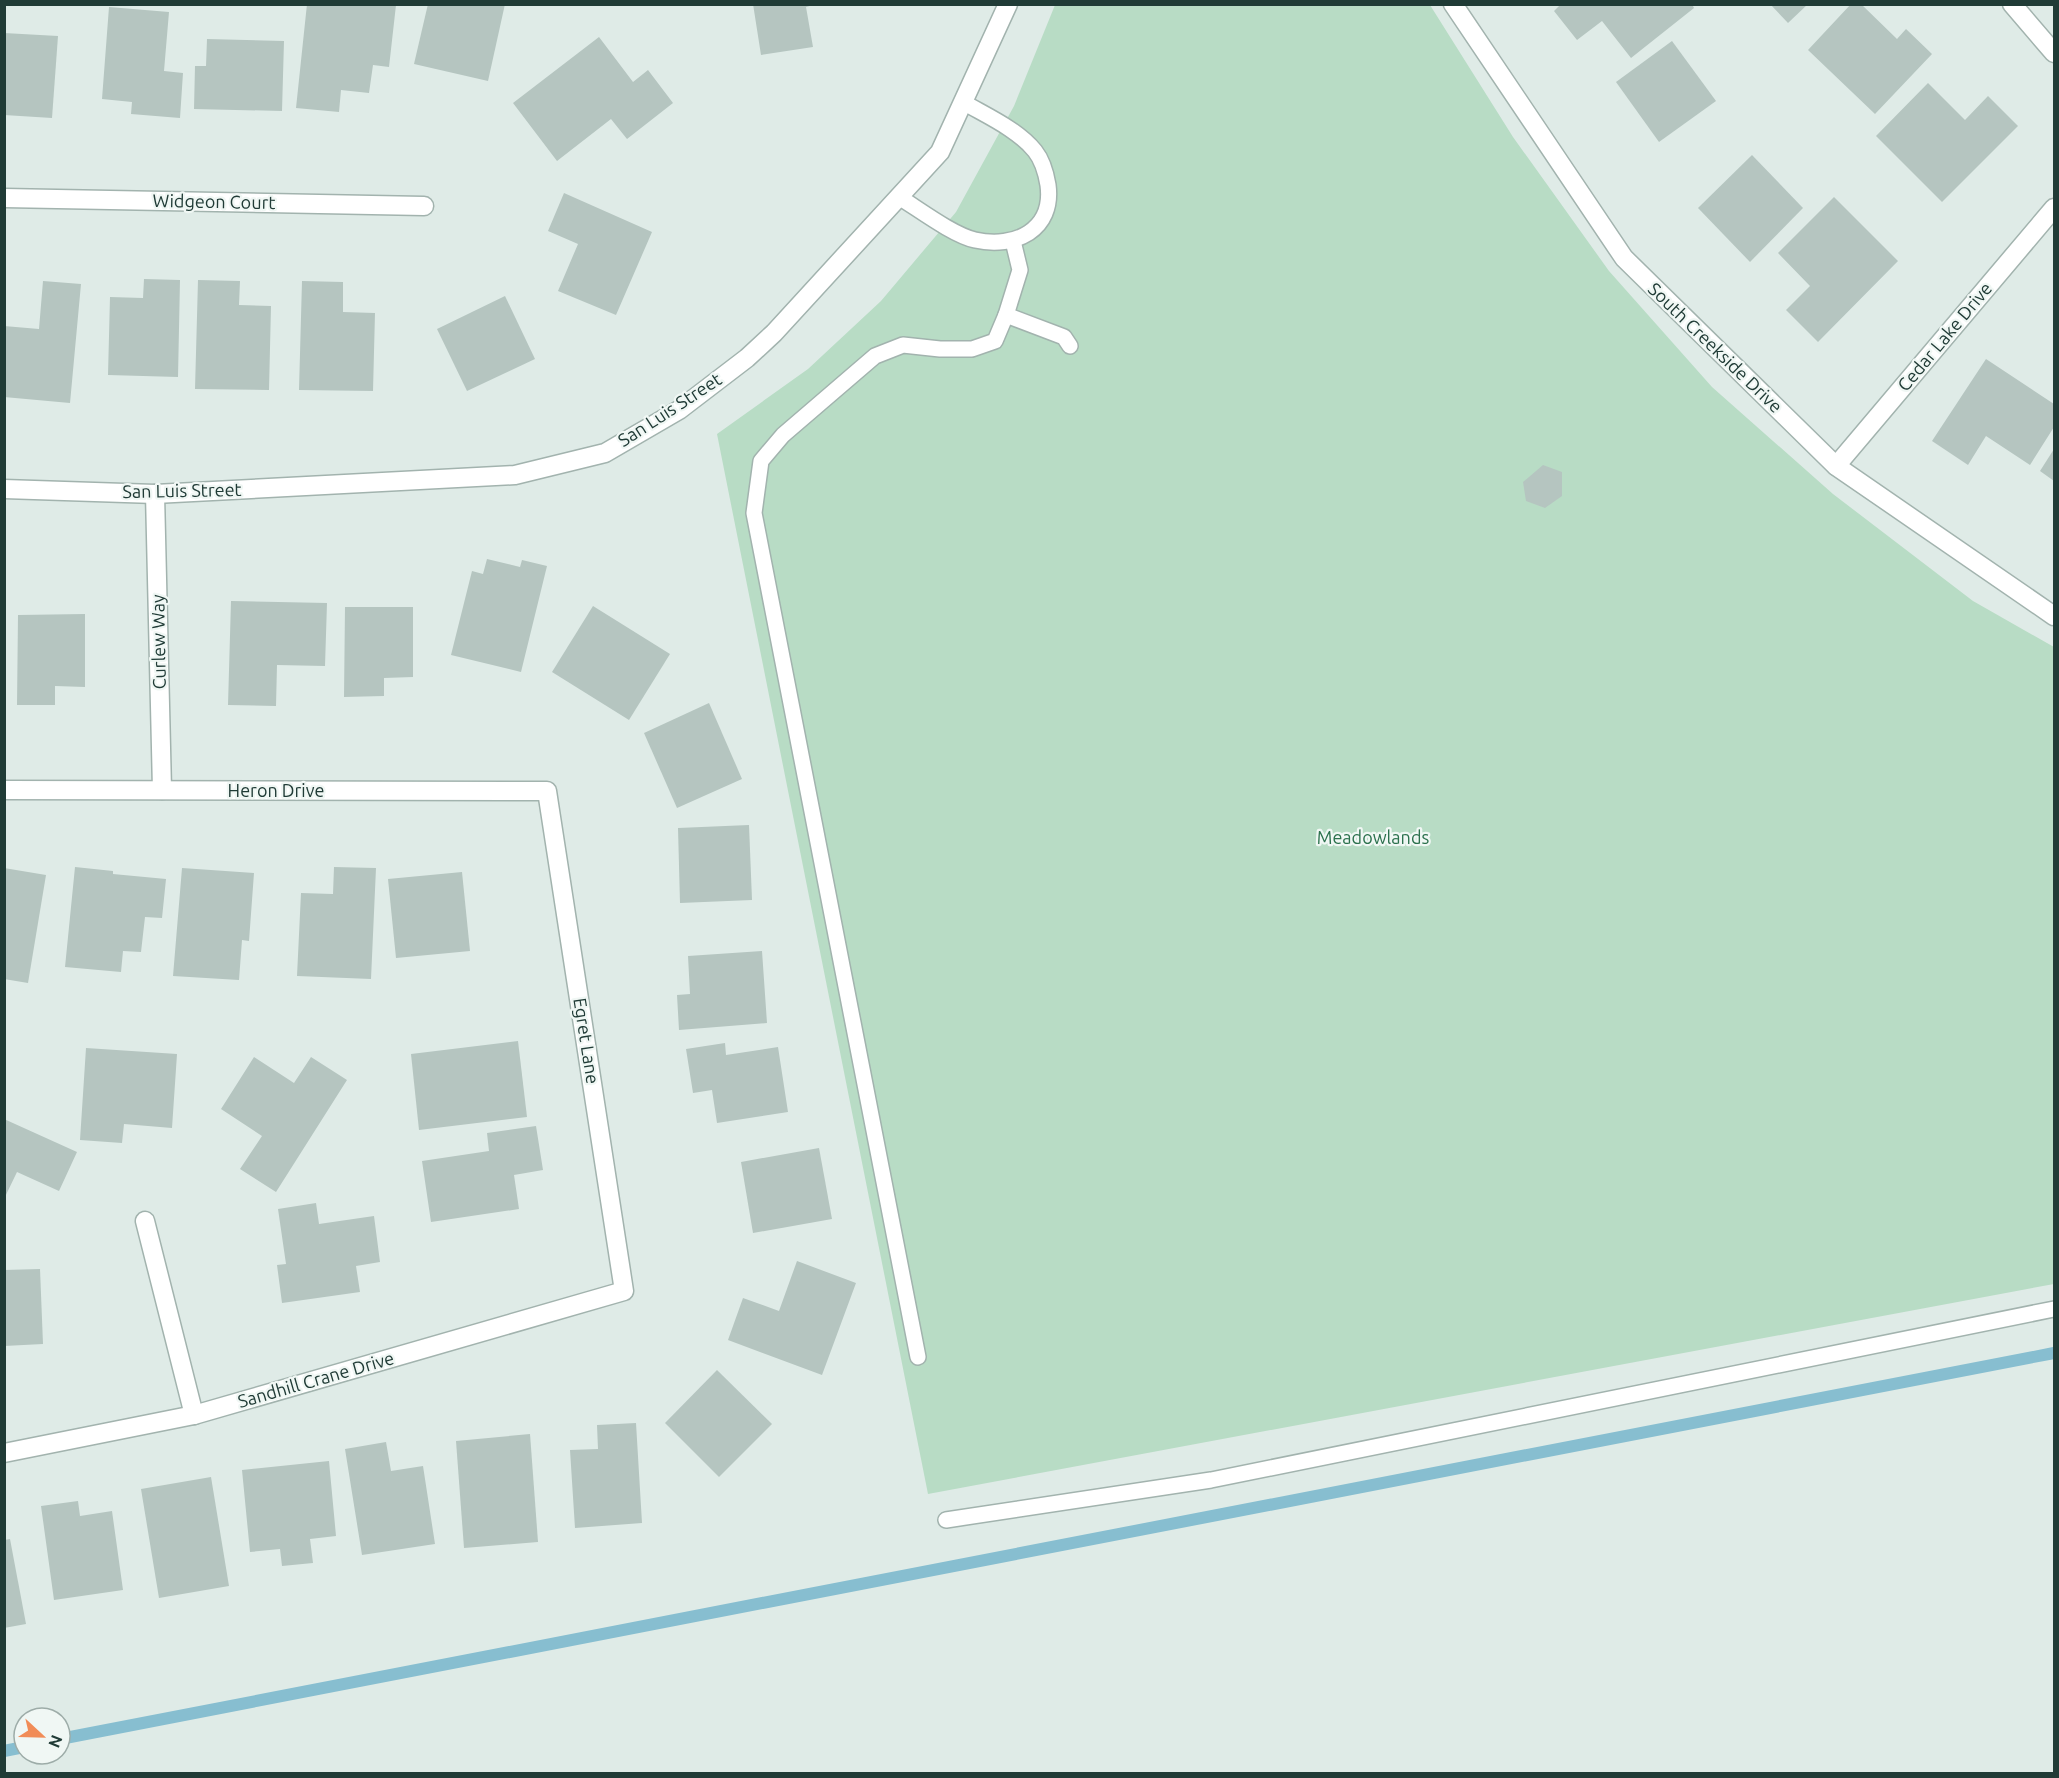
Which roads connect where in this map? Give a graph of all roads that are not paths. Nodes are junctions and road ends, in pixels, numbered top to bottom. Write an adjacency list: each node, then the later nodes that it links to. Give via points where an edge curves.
1 (1008, 4): 5 (street, San Luis Street)
2 (1453, 4): 13 (street, South Creekside Drive, via 1624,258)
3 (2012, 4): 4 (street)
4 (2055, 53)
5 (963, 102): 7 (street, San Luis Street, via 940,152); 10 (lane, via 1017,135 1035,152 1045,169 1050,200 1042,219 1029,233)
6 (4, 198): 8 (street, Widgeon Court)
7 (899, 198): 10 (lane, via 974,240); 15 (street, San Luis Street, via 747,358 679,410 605,453 515,475)
8 (424, 206)
9 (2055, 208): 13 (street, Cedar Lake Drive)
10 (1013, 241): 11 (lane, via 1020,270)
11 (1006, 315): 12 (lane, via 1064,337); 23 (lane, via 995,341 972,350 903,345 875,357 783,435 761,461 754,513)
12 (1070, 346)
13 (1836, 466): 16 (street, South Creekside Drive)
14 (4, 489): 15 (street, San Luis Street)
15 (155, 494): 18 (street, Curlew Way)
16 (2055, 616)
17 (4, 790): 18 (street, Heron Drive)
18 (162, 790): 19 (street, Heron Drive)
19 (547, 791): 21 (street, Egret Lane)
20 (146, 1221): 24 (street)
21 (624, 1292): 24 (street, Sandhill Crane Drive)
22 (2055, 1309): 26 (lane, via 1211,1480)
23 (918, 1357)
24 (194, 1416): 25 (street, Sandhill Crane Drive)
25 (4, 1453)
26 (946, 1520)

